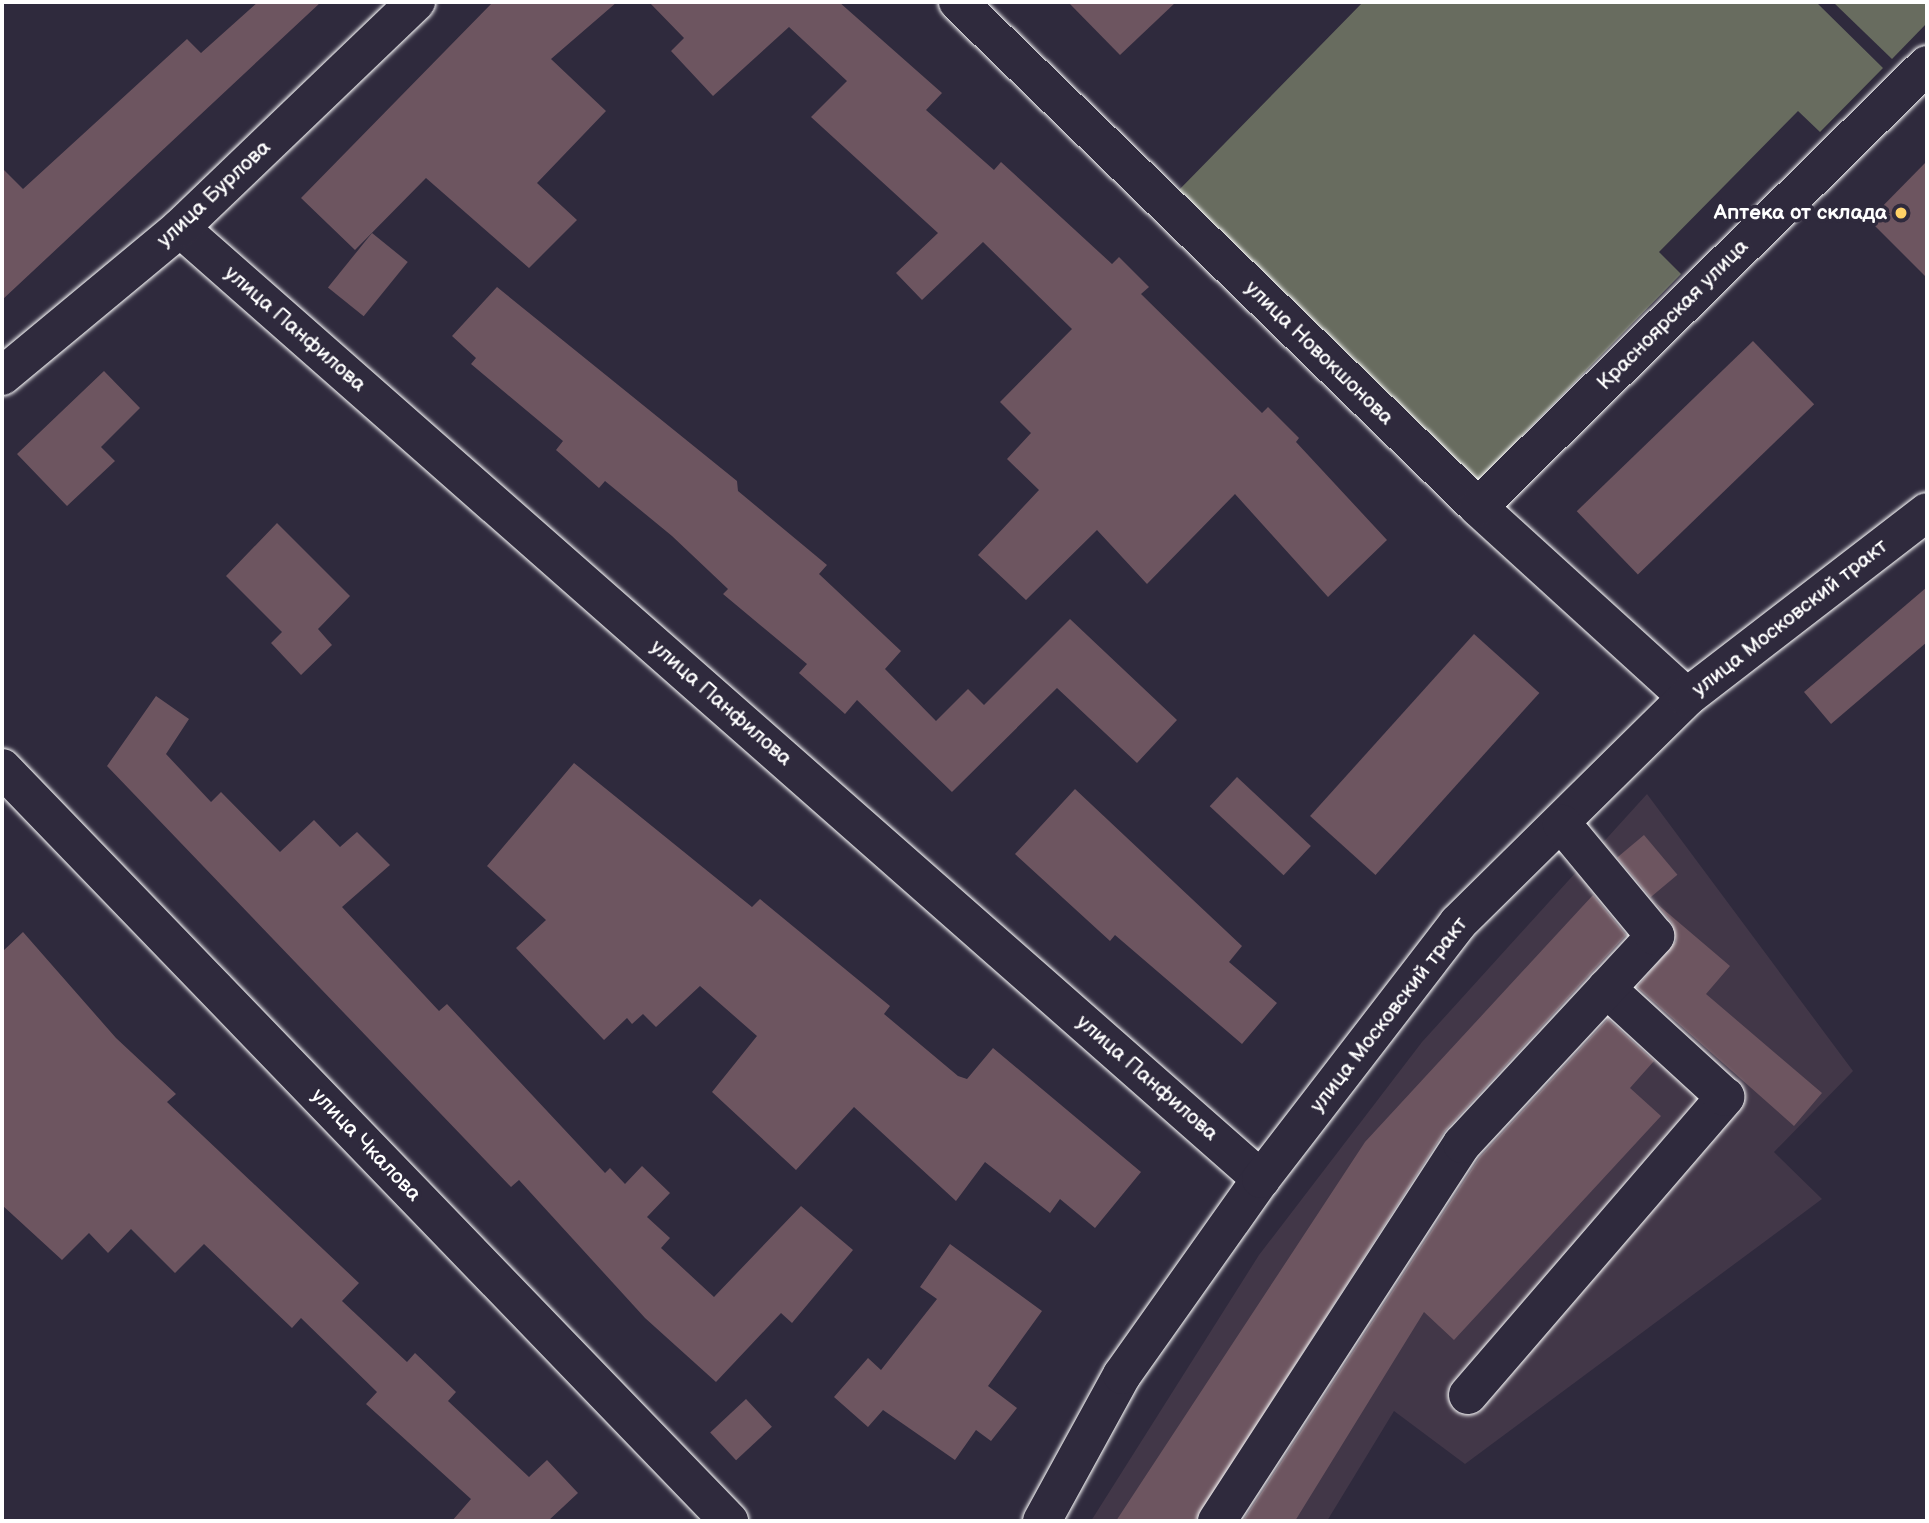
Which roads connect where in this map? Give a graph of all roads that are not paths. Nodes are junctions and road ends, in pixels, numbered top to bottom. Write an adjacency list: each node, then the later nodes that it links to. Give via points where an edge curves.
1 (416, 2): 4 (street, улица Бурлова)
2 (958, 2): 6 (street, улица Новокшонова)
3 (1927, 65): 6 (street, Красноярская улица)
4 (180, 228): 5 (street, улица Бурлова); 12 (street, улица Панфилова)
5 (2, 376)
6 (1478, 507): 8 (street, улица Новокшонова)
7 (1927, 512): 8 (street, улица Московский тракт)
8 (1687, 697): 10 (street, улица Московский тракт)
9 (2, 768): 14 (street, улица Чкалова)
10 (1562, 824): 11 (street, via 1655,936); 12 (street, улица Московский тракт, via 1458,923)
11 (1606, 988): 13 (street, via 1725,1097); 16 (street, via 1462,1144)
12 (1262, 1179): 15 (street, улица Московский тракт, via 1122,1375)
13 (1468, 1395)
14 (729, 1521)
15 (1042, 1521)
16 (1217, 1521)

